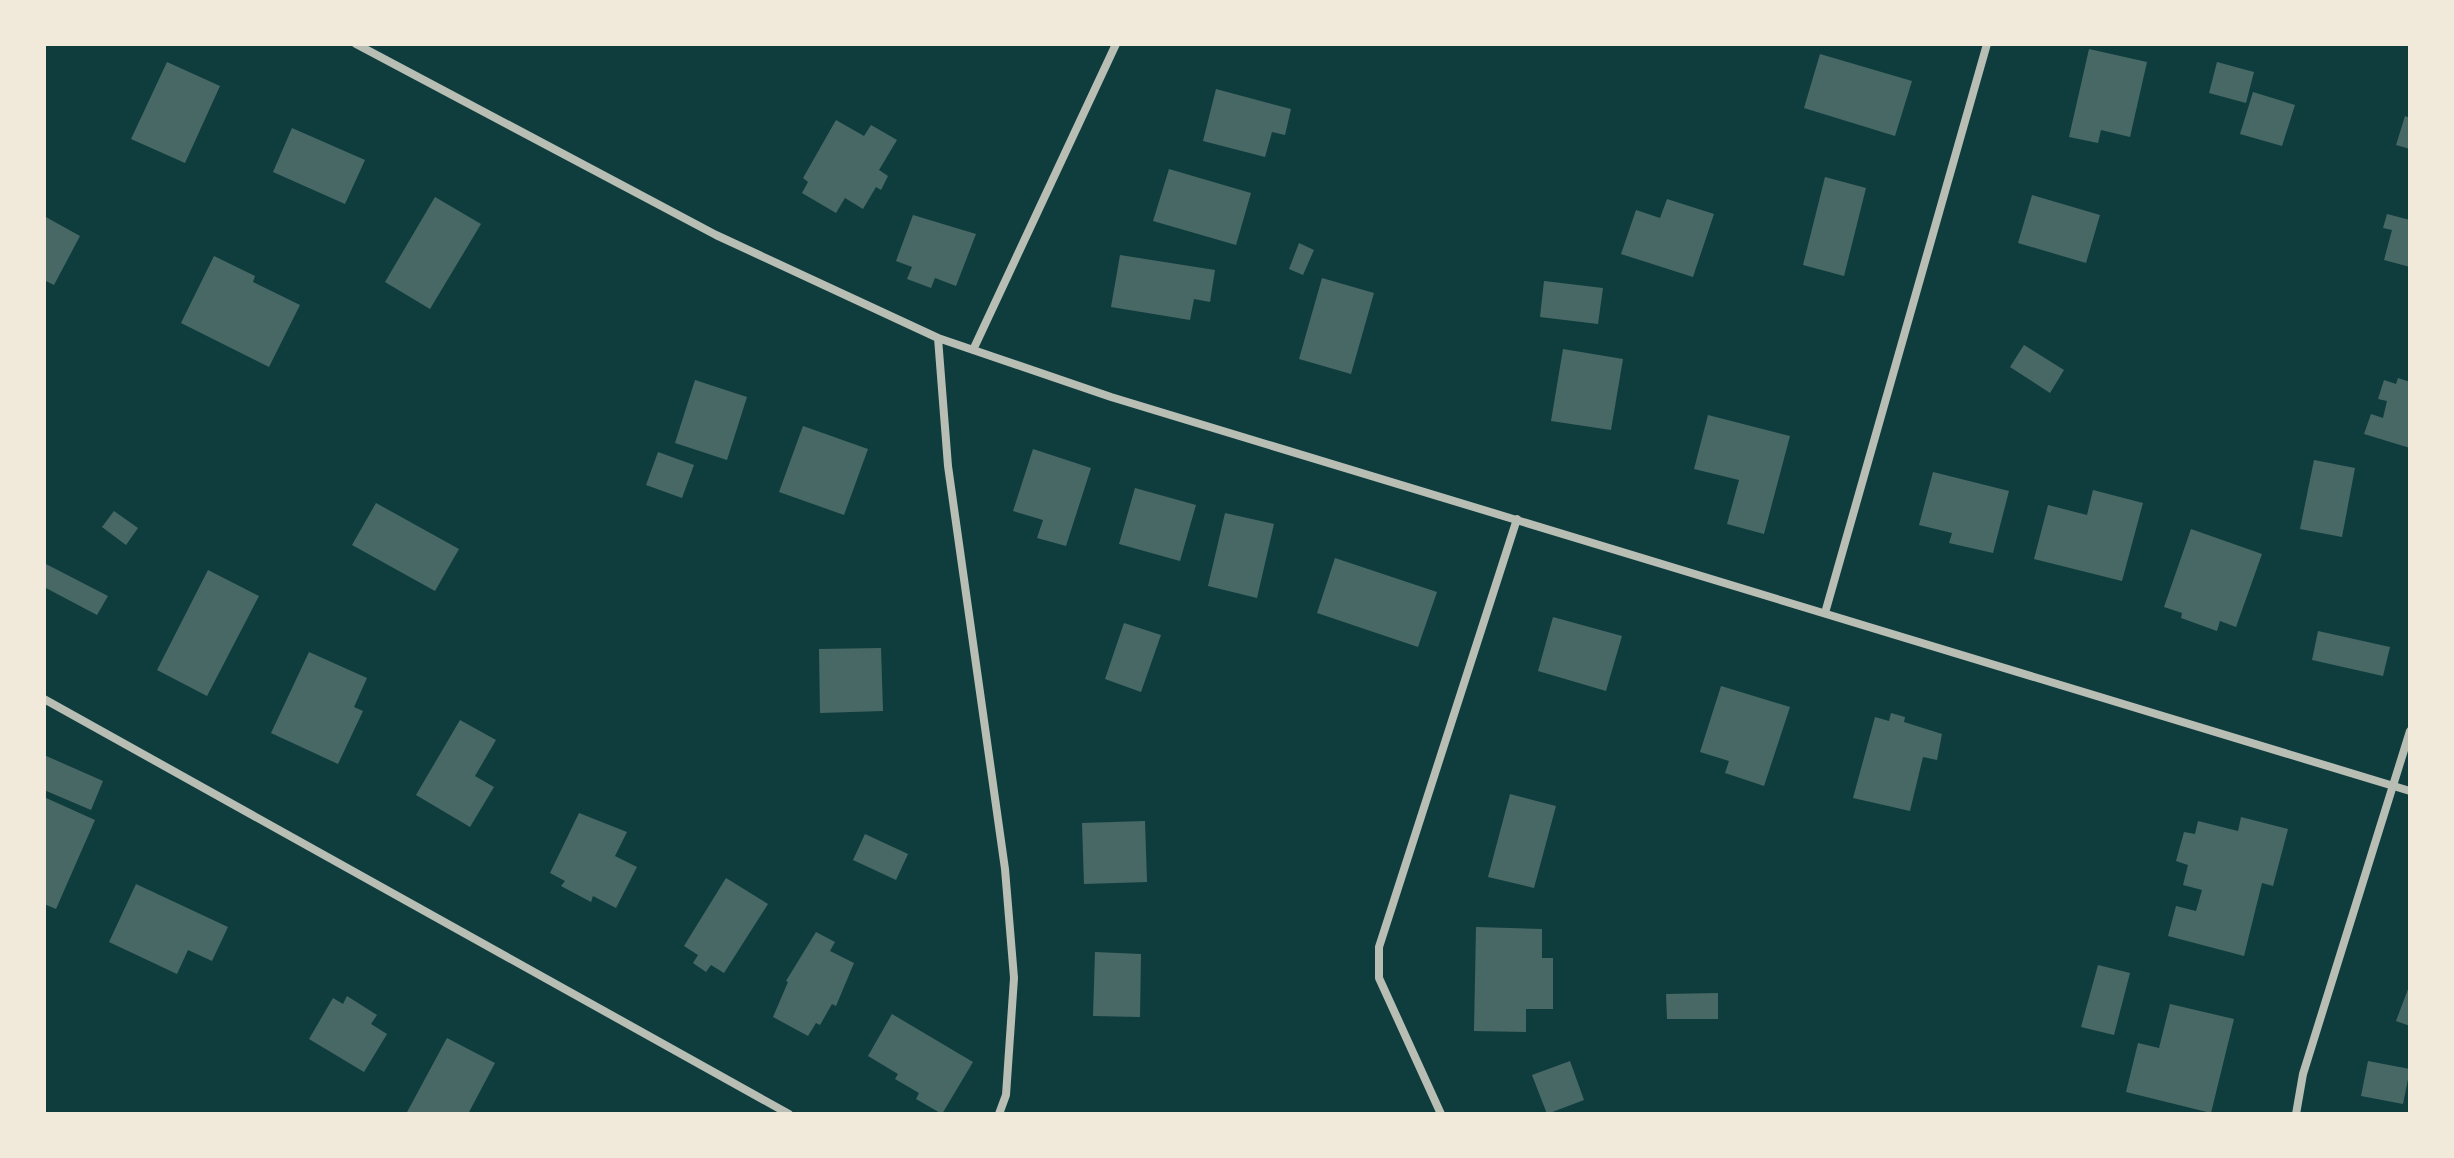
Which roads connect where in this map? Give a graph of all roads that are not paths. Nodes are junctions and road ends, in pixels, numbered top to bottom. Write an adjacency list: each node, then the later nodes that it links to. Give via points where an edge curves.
1 (356, 44): 4 (street)
2 (1116, 44): 6 (street)
3 (1987, 44): 8 (street)
4 (369, 47): 5 (street, via 716,235)
5 (938, 338): 6 (street); 14 (street, via 948,466 1014,978 1006,1095)
6 (973, 350): 7 (street)
7 (1517, 519): 8 (street); 15 (street, via 1379,947 1379,978)
8 (1825, 613): 11 (street)
9 (44, 699): 13 (street)
10 (2410, 731): 11 (street)
11 (2392, 785): 12 (street); 16 (street, via 2303,1074)
12 (2410, 791)
13 (789, 1114)
14 (999, 1114)
15 (1441, 1114)
16 (2296, 1114)

